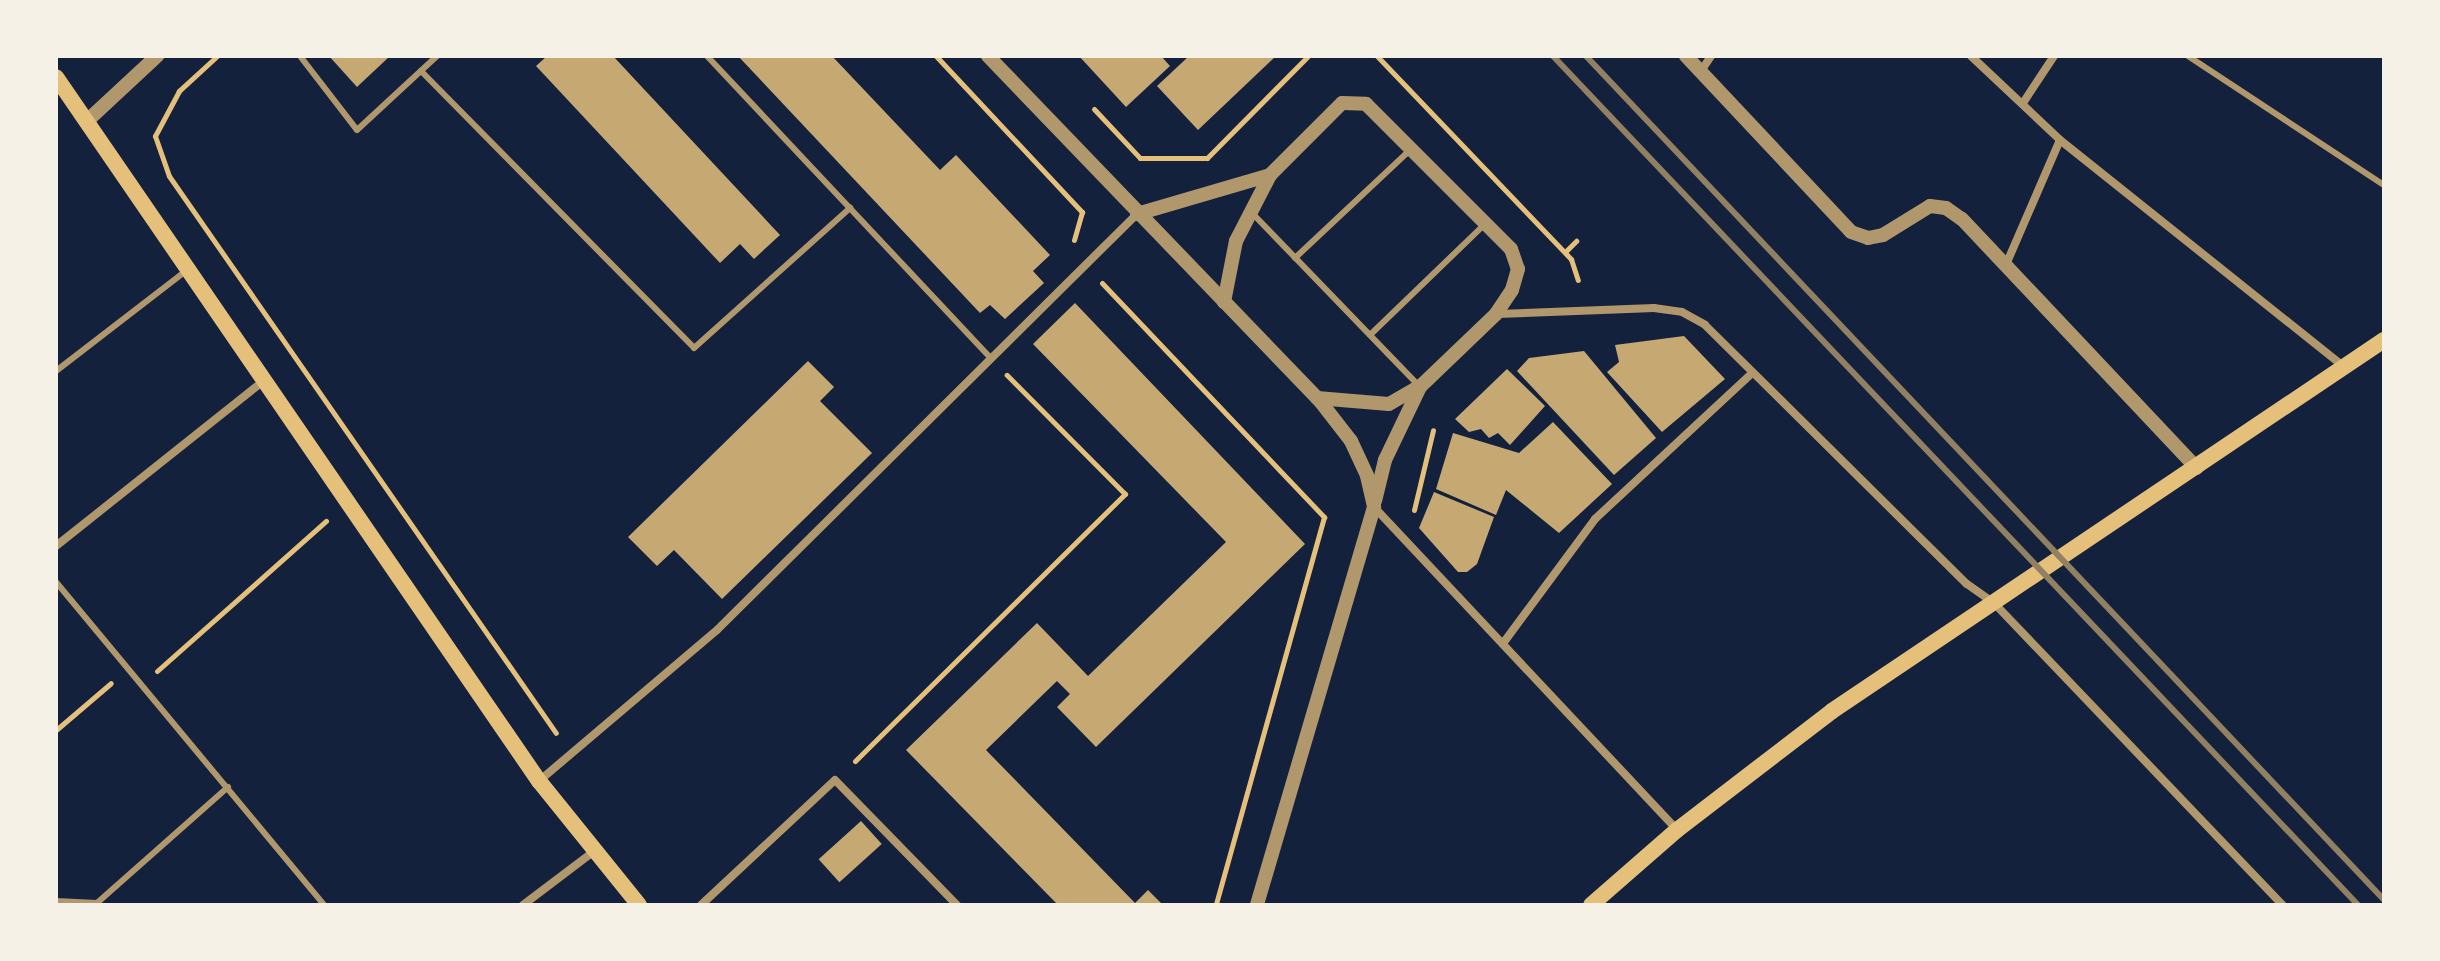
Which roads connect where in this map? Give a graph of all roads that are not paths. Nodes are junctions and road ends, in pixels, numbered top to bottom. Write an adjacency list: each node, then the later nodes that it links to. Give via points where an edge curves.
1 (157, 56): 15 (street)
2 (300, 56): 11 (lane, via 357,130)
3 (437, 56): 11 (lane)
4 (707, 56): 20 (lane)
5 (988, 56): 22 (street)
6 (1686, 56): 12 (street)
7 (1711, 56): 12 (street)
8 (1971, 56): 14 (street)
9 (2054, 56): 14 (street)
10 (2188, 56): 19 (lane)
11 (421, 71): 20 (lane, via 694,348)
12 (1701, 71): 25 (street, via 1851,232 1868,238 1883,235 1930,206 1946,208)
13 (56, 77): 15 (main road)
14 (2023, 103): 16 (street)
15 (87, 121): 26 (main road)
16 (2060, 140): 25 (street); 32 (street)
17 (1413, 147): 18 (street, via 1366,104 1342,103); 23 (street); 24 (lane)
18 (1270, 175): 21 (street); 22 (street)
19 (2384, 185)
20 (850, 208): 31 (lane)
21 (1251, 212): 24 (lane); 27 (street, via 1227,266)
22 (1137, 214): 27 (street); 31 (street)
23 (1486, 223): 28 (street, via 1511,249 1518,269); 29 (lane)
24 (1295, 258): 29 (lane)
25 (2005, 267): 38 (street)
26 (189, 269): 33 (lane); 35 (main road)
27 (1224, 302): 37 (street)
28 (1496, 314): 34 (street, via 1626,308 1682,312 1705,325); 36 (street)
29 (1370, 335): 36 (lane)
30 (2384, 340): 32 (main road)
31 (991, 358): 44 (street, via 717,630)
32 (2345, 367): 38 (main road)
33 (56, 371)
34 (1752, 373): 42 (street, via 1967,584); 43 (street, via 1595,519)
35 (265, 380): 40 (street); 44 (main road)
36 (1420, 387): 37 (street, via 1389,404); 39 (street, via 1385,460)
37 (1317, 398): 39 (street, via 1351,441)
38 (2197, 468): 42 (main road)
39 (1374, 507): 43 (street); 54 (street)
40 (56, 546)
41 (56, 582): 45 (lane)
42 (1994, 603): 46 (main road, via 1832,711); 56 (street)
43 (1504, 642): 46 (street)
44 (539, 781): 47 (main road)
45 (228, 787): 48 (lane, via 97,903); 49 (lane)
46 (1677, 830): 55 (main road)
47 (593, 852): 50 (street); 51 (main road)
48 (56, 901)
49 (324, 905)
50 (523, 905)
51 (639, 905)
52 (701, 905): 53 (street, via 835,780)
53 (957, 905)
54 (1257, 905)
55 (1591, 905)
56 (2283, 905)

